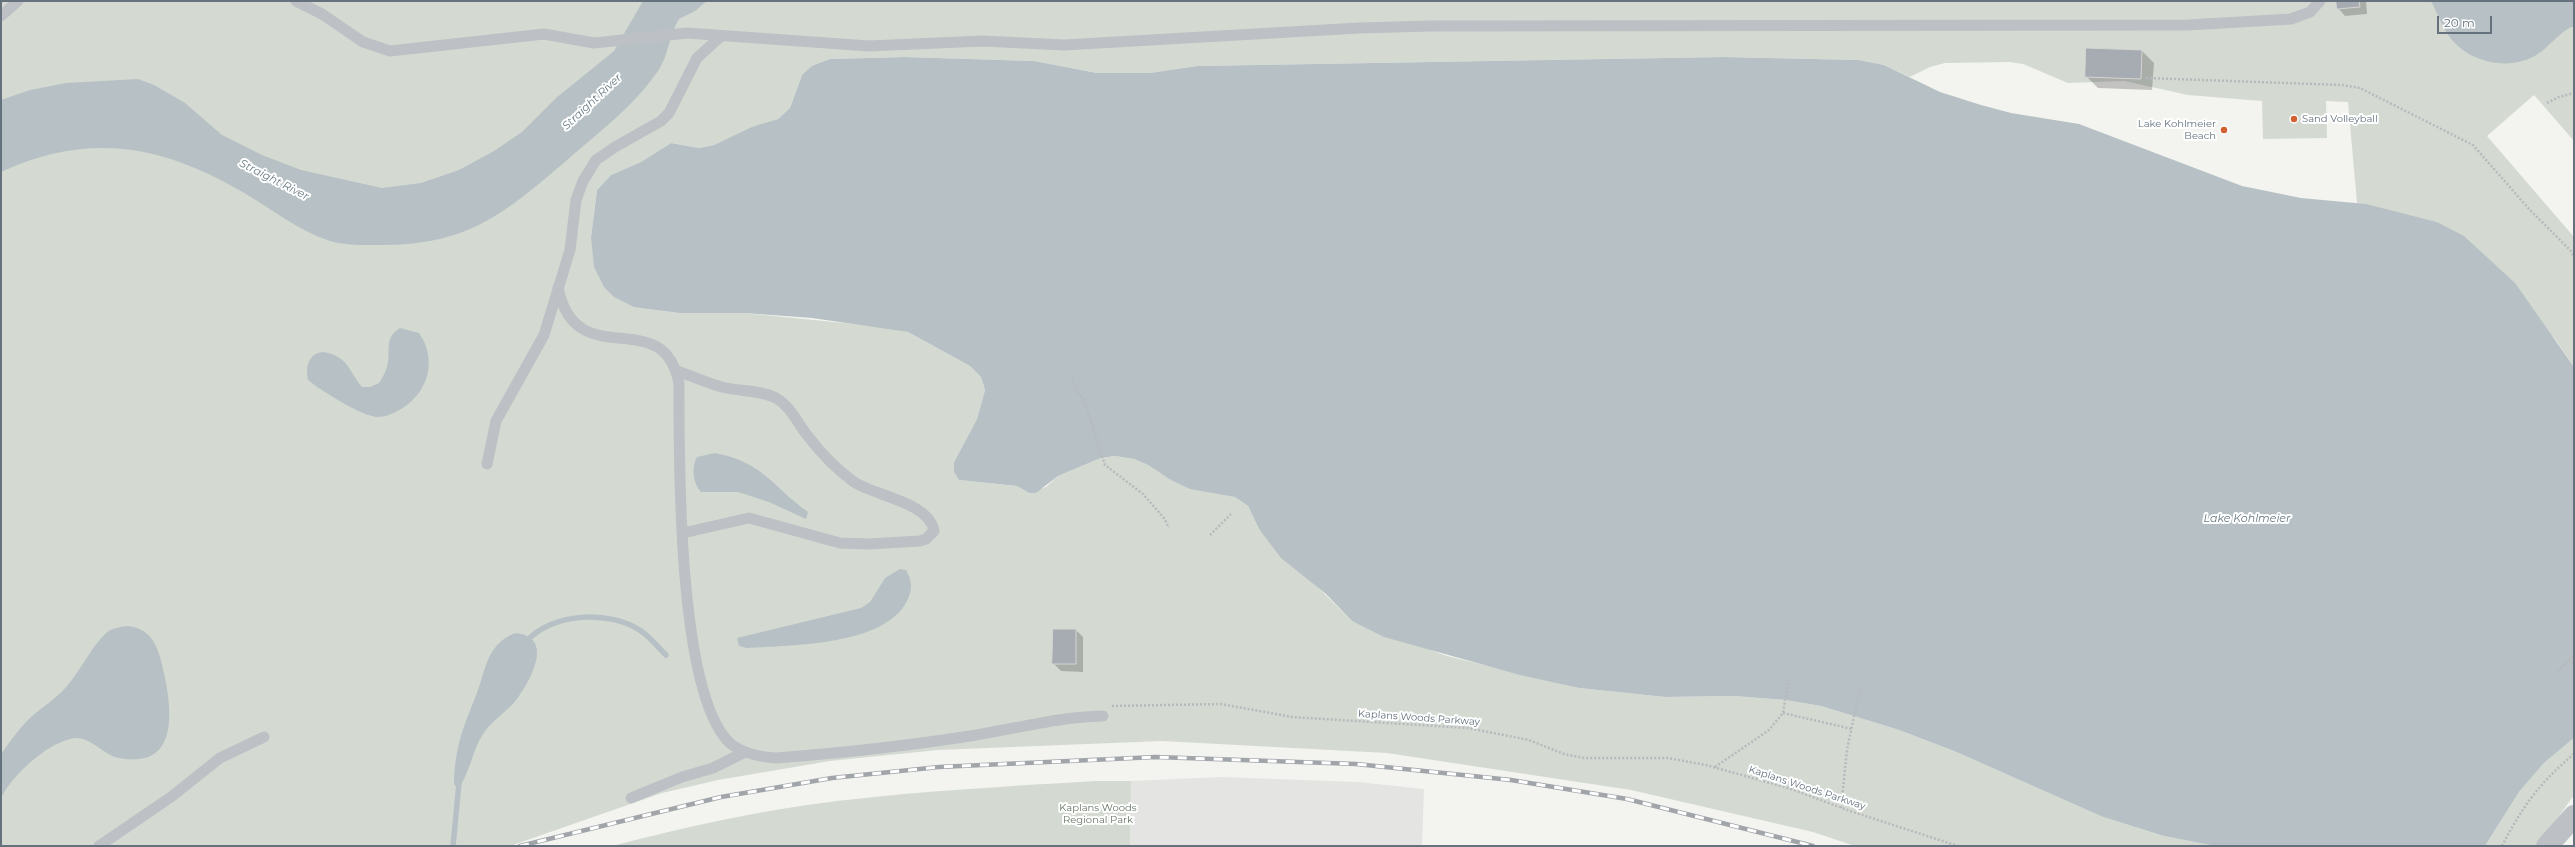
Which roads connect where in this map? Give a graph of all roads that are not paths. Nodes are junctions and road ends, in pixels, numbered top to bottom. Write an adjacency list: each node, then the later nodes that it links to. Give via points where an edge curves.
1 (18, 1): 4 (lane)
2 (296, 1): 5 (lane, via 322,14 349,34 374,47 400,50 544,34 594,43 687,33)
3 (2320, 1): 5 (lane, via 2310,12 2291,19 2188,25 1431,26 1064,46 983,41 869,46)
4 (1, 16)
5 (720, 37): 6 (lane, via 697,58 672,108 661,121 614,147 596,160 588,170 576,200 570,250)
6 (558, 288): 7 (lane, via 565,313 580,328 604,336 650,343 666,355); 8 (lane, via 544,335 496,421)
7 (677, 371): 9 (lane); 9 (lane, via 722,387 757,391 777,399 786,406 827,459 843,473 856,483 916,509 929,518 934,531 926,540 920,541 850,544 749,518)
8 (487, 464)
9 (683, 533): 12 (lane, via 694,651 709,710 731,744)
10 (1103, 716): 12 (lane, via 1047,720 1018,728 922,744 797,757 761,757)
11 (264, 737): 15 (lane, via 220,758 171,797)
12 (745, 752): 13 (lane, via 713,768 682,777)
13 (631, 798)
14 (2574, 816): 16 (street)
15 (99, 846)
16 (2547, 846)

